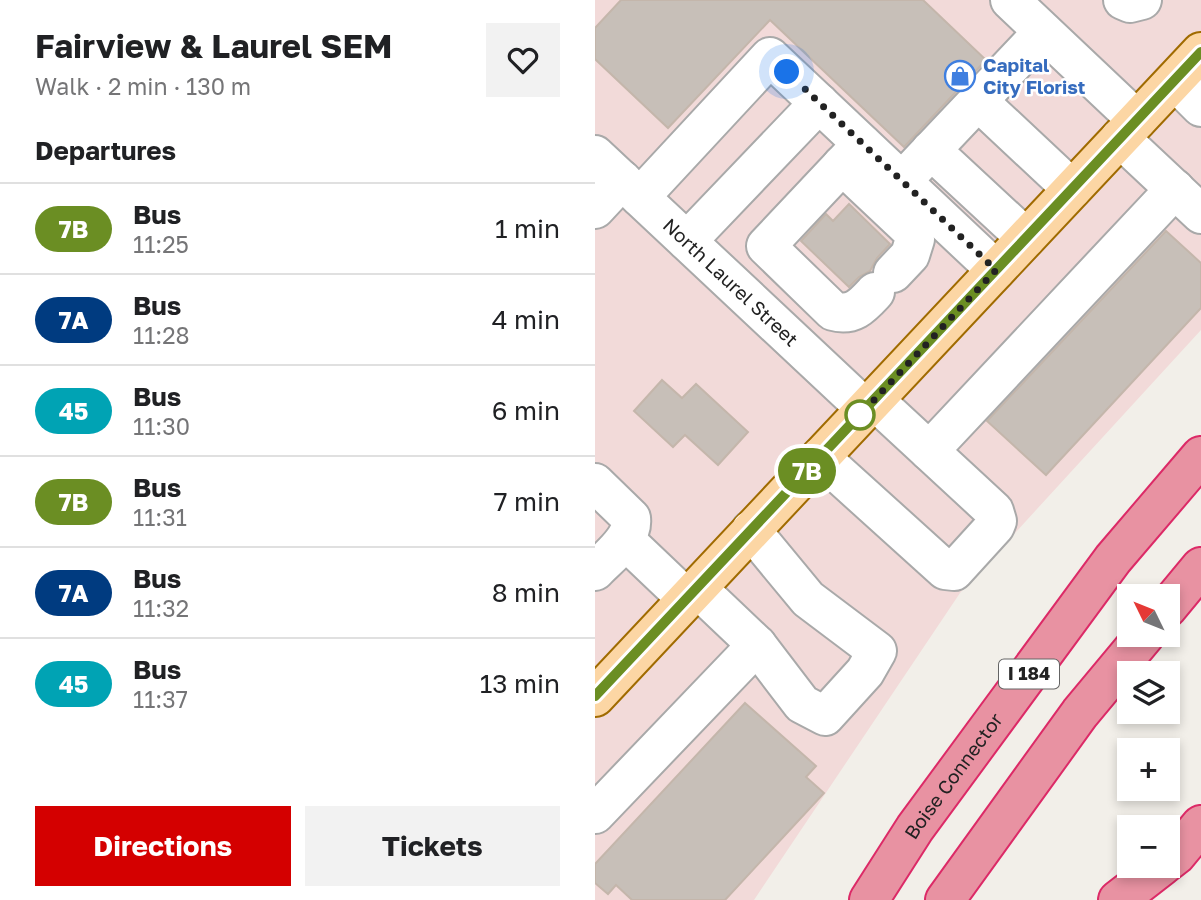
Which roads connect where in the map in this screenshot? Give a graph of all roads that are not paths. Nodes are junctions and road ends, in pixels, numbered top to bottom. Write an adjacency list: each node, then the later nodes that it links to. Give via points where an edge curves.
1 (1010, 0): 4 (street)
2 (1123, 0): 3 (street)
3 (1142, 0)
4 (1044, 32): 7 (street); 9 (street)
5 (1201, 52): 6 (main road)
6 (1188, 94): 9 (main road)
7 (978, 101): 10 (street); 14 (street)
8 (819, 103): 11 (street); 12 (street, via 770,57); 18 (street)
9 (1129, 129): 14 (main road); 15 (street)
10 (931, 150): 13 (street); 17 (street)
11 (852, 155): 13 (street); 19 (street); 19 (street, via 911,230 915,239 910,255 856,311 841,314)
12 (619, 177): 16 (street); 18 (street, North Laurel Street)
13 (902, 181): 20 (street)
14 (1072, 190): 17 (main road)
15 (1188, 201): 23 (street)
16 (595, 209)
17 (1026, 239): 20 (main road)
18 (687, 241): 21 (street, North Laurel Street)
19 (766, 246): 21 (street)
20 (996, 270): 22 (main road)
21 (731, 283): 22 (street, North Laurel Street)
22 (870, 404): 23 (street, North Laurel Street); 25 (main road)
23 (929, 451): 25 (street, North Laurel Street, via 994,511 997,521 954,571 945,570)
24 (1201, 456): 40 (highway, Boise Connector / I 184, via 1113,559 915,828)
25 (820, 457): 27 (main road)
26 (595, 483): 28 (street, via 631,518)
27 (751, 530): 32 (main road); 33 (street, via 808,599 877,651 865,672 825,716 802,704)
28 (625, 540): 30 (street); 32 (street)
29 (1201, 567): 31 (highway)
30 (595, 571)
31 (1180, 592)
32 (692, 594): 33 (street); 35 (main road)
33 (757, 645): 36 (street)
34 (1134, 648): 41 (highway, via 1080,713)
35 (595, 696)
36 (595, 814)
37 (1201, 825): 38 (highway)
38 (1180, 850)
39 (1146, 878): 42 (highway)
40 (869, 900)
41 (945, 900)
42 (1118, 900)

